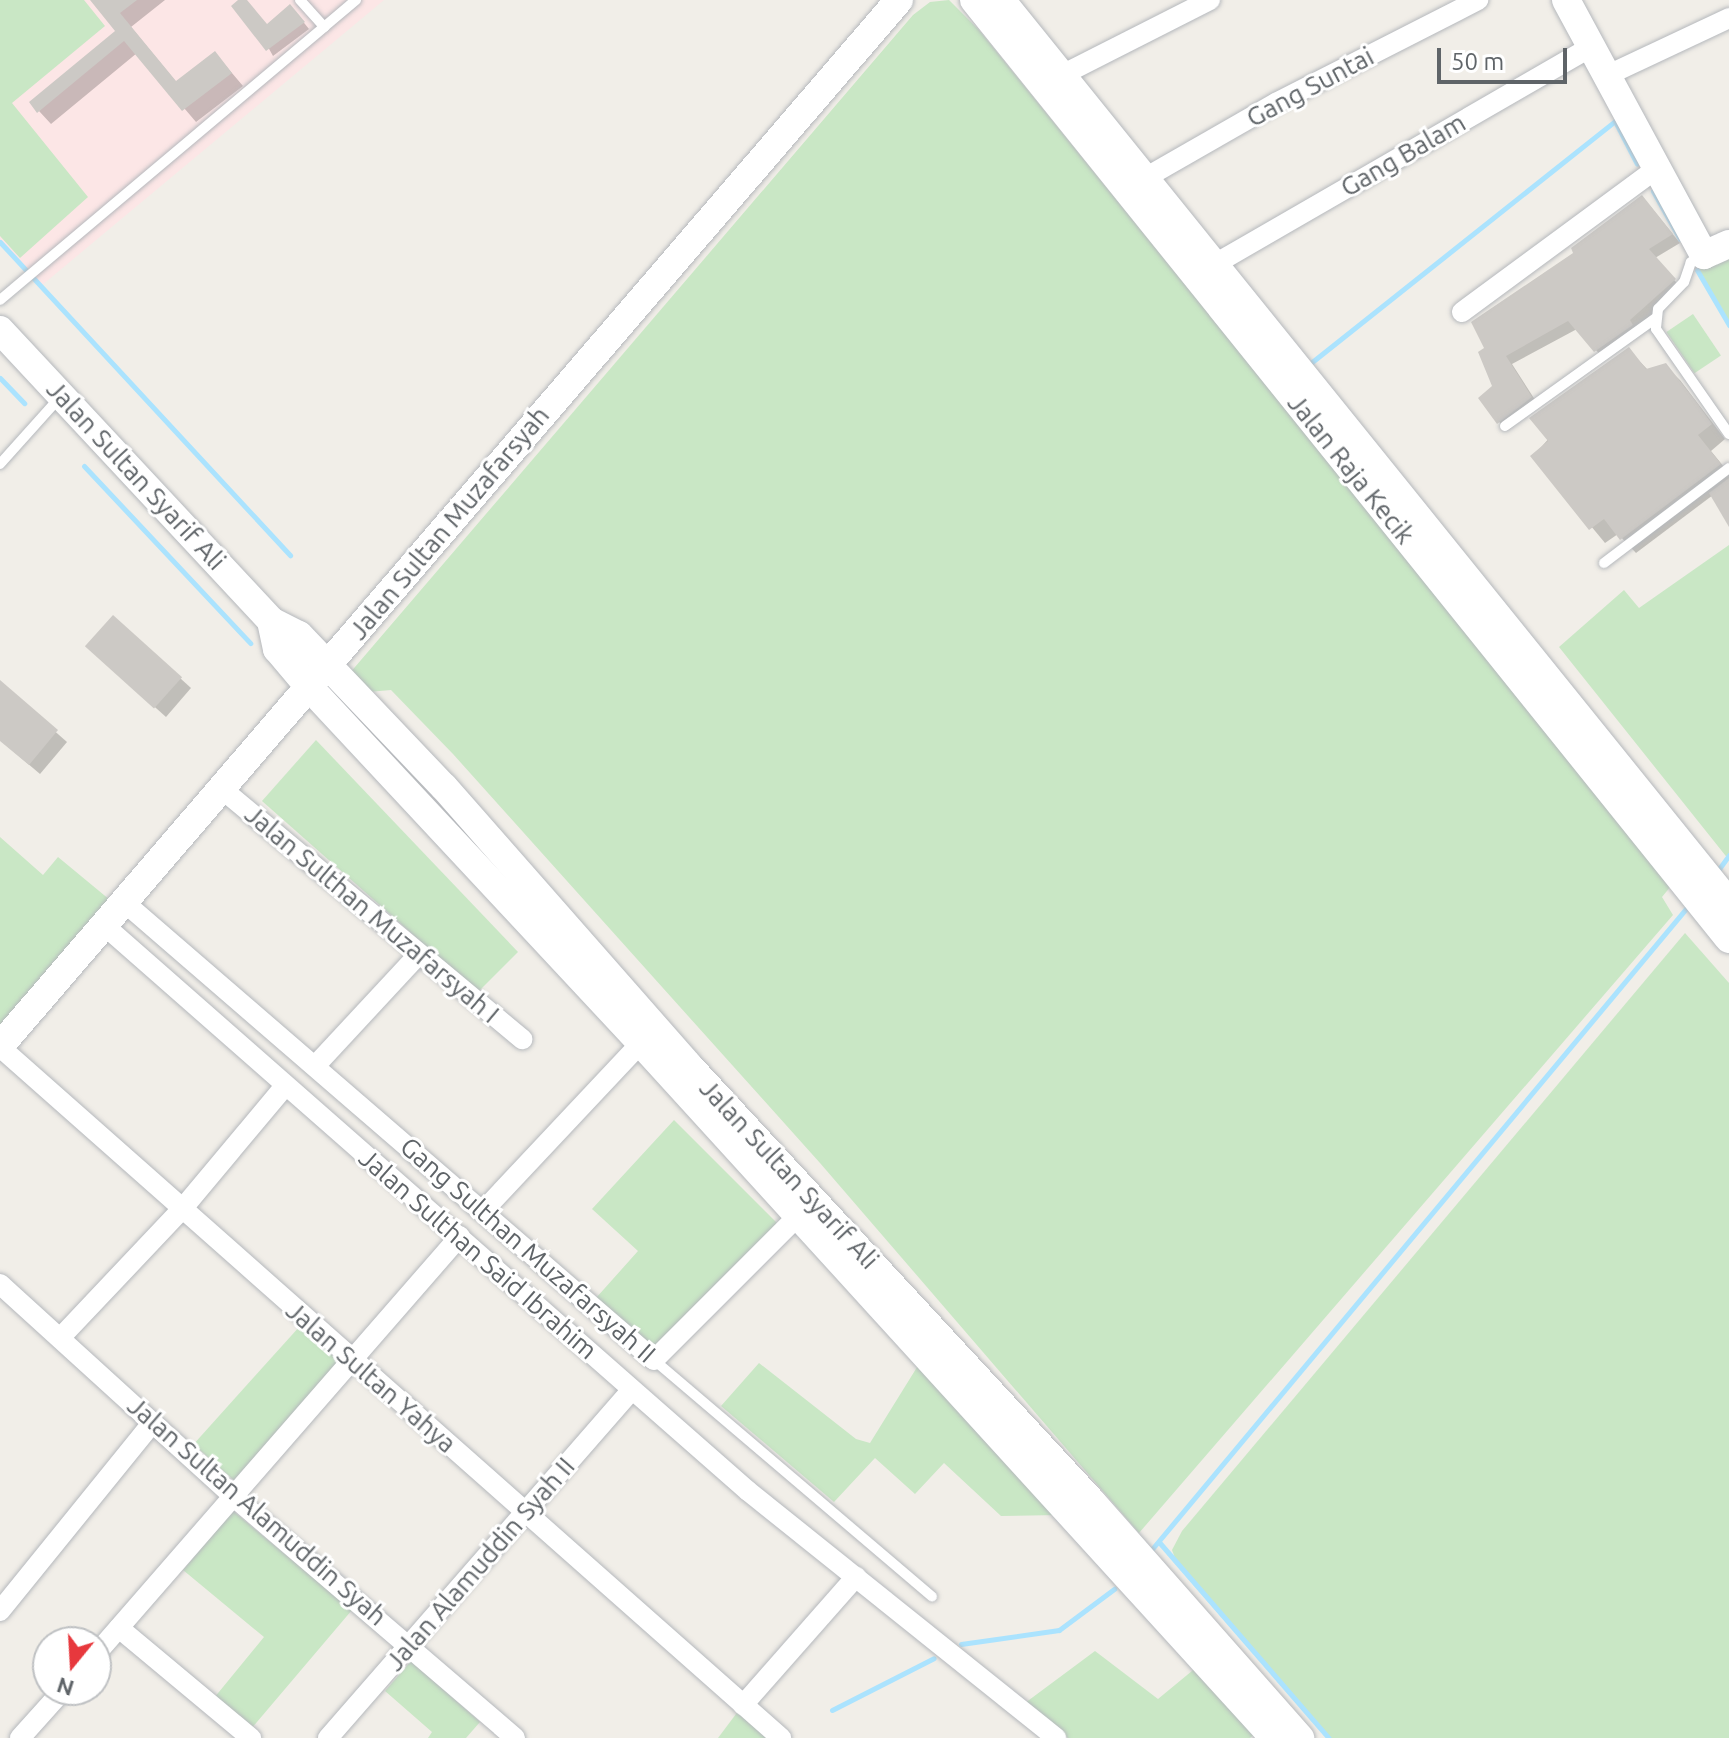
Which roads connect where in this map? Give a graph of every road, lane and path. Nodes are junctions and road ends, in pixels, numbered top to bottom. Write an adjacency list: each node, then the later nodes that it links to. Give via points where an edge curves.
1 (300, 0): 10 (lane)
2 (356, 0): 10 (lane)
3 (899, 0): 30 (street, Jalan Sultan Muzafarsyah)
4 (974, 0): 14 (street, Jalan Raja Kecik)
5 (1001, 0): 12 (street, Jalan Raja Kecik)
6 (1210, 0): 12 (street)
7 (1478, 0): 16 (street, Gang Suntai, via 1276,103)
8 (1566, 0): 11 (street)
9 (1729, 18): 13 (street)
10 (324, 27): 19 (lane)
11 (1592, 46): 13 (street); 18 (street, Gang Balam)
12 (1062, 75): 14 (street, Jalan Raja Kecik)
13 (1608, 75): 15 (street)
14 (1085, 122): 16 (street, Jalan Raja Kecik); 29 (street, Jalan Raja Kecik)
15 (1659, 167): 17 (street); 20 (street)
16 (1145, 178): 18 (street, Jalan Raja Kecik)
17 (1716, 249): 21 (lane, via 1691,262 1684,282 1658,309)
18 (1215, 264): 29 (street, Jalan Raja Kecik)
19 (0, 300)
20 (1462, 312)
21 (1657, 317): 24 (lane); 25 (lane, via 1659,340)
22 (0, 330): 23 (street, Jalan Sultan Syarif Ali)
23 (62, 394): 26 (lane); 30 (street, Jalan Sultan Syarif Ali, via 271,621 277,649)
24 (1505, 426)
25 (1729, 434)
26 (0, 464)
27 (1729, 468): 28 (lane)
28 (1604, 563)
29 (1518, 658): 32 (street, Jalan Raja Kecik)
30 (319, 678): 31 (street, Jalan Sultan Muzafarsyah); 39 (street, Jalan Sultan Syarif Ali); 55 (street, Jalan Sultan Syarif Ali, via 444,787)
31 (222, 789): 33 (street, Jalan Sultan Muzafarsyah); 37 (street, Jalan Sulthan Muzafarsyah I)
32 (1674, 853): 34 (street, Jalan Raja Kecik); 36 (street, Jalan Raja Kecik)
33 (124, 902): 35 (street, Jalan Sultan Muzafarsyah); 41 (street, Gang Sulthan Muzafarsyah II)
34 (1729, 903)
35 (105, 926): 40 (street, Jalan Sultan Muzafarsyah); 42 (street, Jalan Sulthan Said Ibrahim)
36 (1728, 938)
37 (418, 955): 38 (street, Jalan Sulthan Muzafarsyah I); 41 (street)
38 (522, 1039)
39 (641, 1043): 44 (street); 45 (street, Jalan Sultan Syarif Ali)
40 (0, 1047): 43 (street, Jalan Sultan Yahya)
41 (315, 1066): 44 (street, Gang Sulthan Muzafarsyah II)
42 (285, 1086): 43 (street); 46 (street, Jalan Sulthan Said Ibrahim)
43 (183, 1208): 48 (street); 49 (street, Jalan Sultan Yahya)
44 (484, 1210): 50 (street, Gang Sulthan Muzafarsyah II)
45 (797, 1217): 50 (street); 55 (street, Jalan Sultan Syarif Ali)
46 (460, 1236): 49 (street); 51 (street, Jalan Sulthan Said Ibrahim)
47 (0, 1284): 48 (street, Jalan Sultan Alamuddin Syah)
48 (61, 1337): 52 (street, Jalan Sultan Alamuddin Syah)
49 (349, 1360): 53 (street); 54 (street, Jalan Sultan Yahya)
50 (654, 1360): 57 (lane, Gang Sulthan Muzafarsyah II)
51 (632, 1390): 54 (street, Jalan Alamuddin Syah II); 56 (street, Jalan Sulthan Said Ibrahim)
52 (153, 1422): 53 (street, Jalan Sultan Alamuddin Syah); 58 (street)
53 (234, 1497): 59 (street); 61 (street, Jalan Sultan Alamuddin Syah)
54 (527, 1514): 61 (street, Jalan Alamuddin Syah II); 62 (street, Jalan Sultan Yahya)
55 (1096, 1525): 70 (street, Jalan Sultan Syarif Ali); 71 (street, Jalan Sultan Syarif Ali)
56 (856, 1577): 62 (street); 69 (street, Jalan Sulthan Said Ibrahim)
57 (932, 1597)
58 (0, 1611)
59 (119, 1628): 60 (street); 65 (street)
60 (112, 1636)
61 (410, 1643): 66 (street, Jalan Alamuddin Syah II); 67 (street, Jalan Sultan Alamuddin Syah)
62 (743, 1705): 68 (street, Jalan Sultan Yahya)
63 (49, 1706): 64 (street)
64 (20, 1738)
65 (251, 1738)
66 (328, 1738)
67 (515, 1738)
68 (781, 1738)
69 (1056, 1738)
70 (1274, 1738)
71 (1300, 1738)

